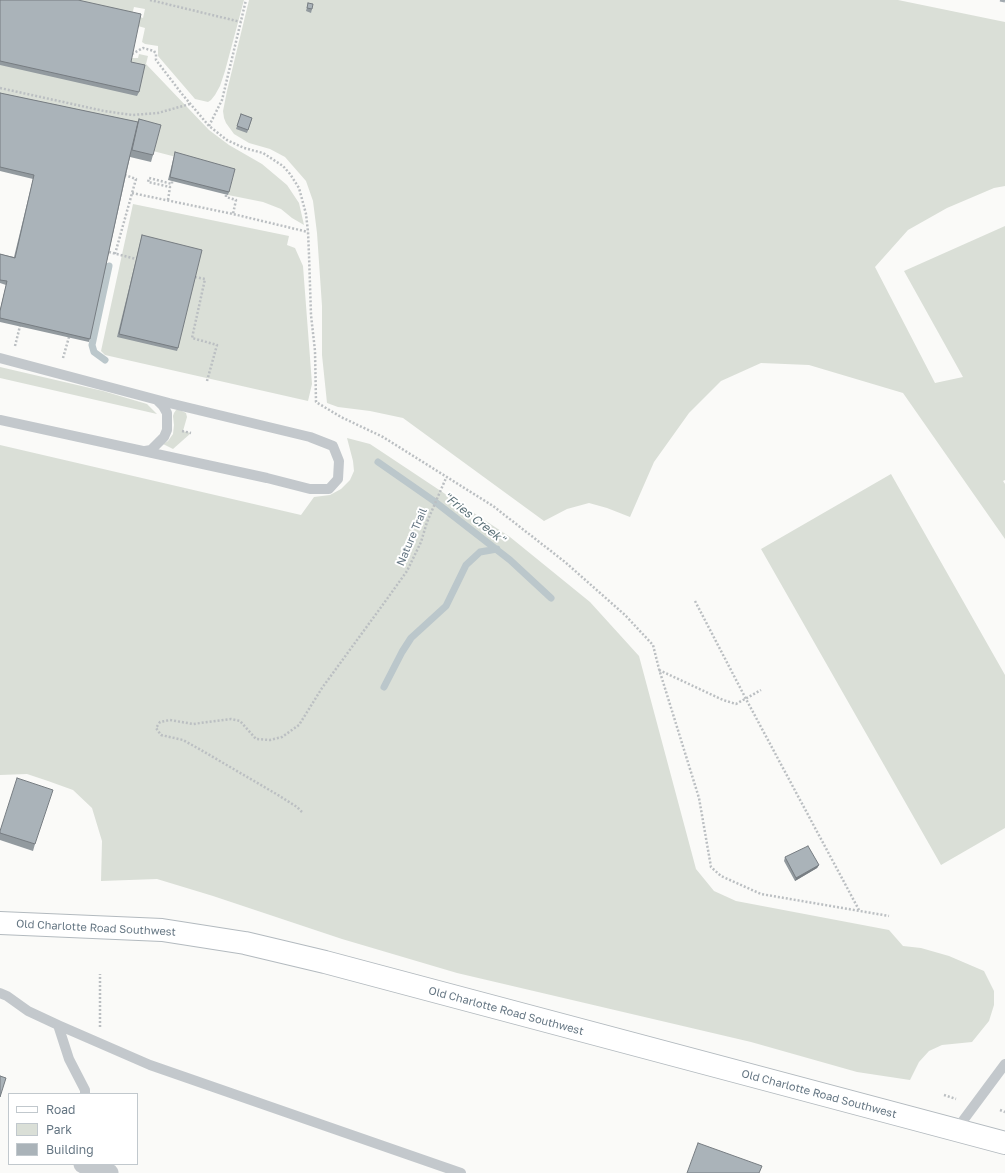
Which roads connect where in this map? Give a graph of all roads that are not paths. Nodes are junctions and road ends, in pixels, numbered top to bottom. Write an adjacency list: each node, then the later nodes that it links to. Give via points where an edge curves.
1 (0, 358): 2 (lane)
2 (158, 401): 4 (lane, via 167,413 167,430 164,437 151,450); 4 (lane, via 310,437 333,446 339,461 338,479 329,489 310,490)
3 (0, 420): 4 (lane)
4 (145, 451)
5 (0, 923): 10 (main road, Old Charlotte Road Southwest, via 162,930 245,943 333,964)
6 (0, 993): 7 (lane, via 28,1011)
7 (58, 1025): 9 (lane, via 69,1059); 14 (lane, via 150,1065)
8 (1005, 1064): 10 (lane)
9 (86, 1093)
10 (956, 1130): 11 (main road, Old Charlotte Road Southwest)
11 (1005, 1143)
12 (86, 1165): 13 (street)
13 (109, 1173)
14 (461, 1173)

